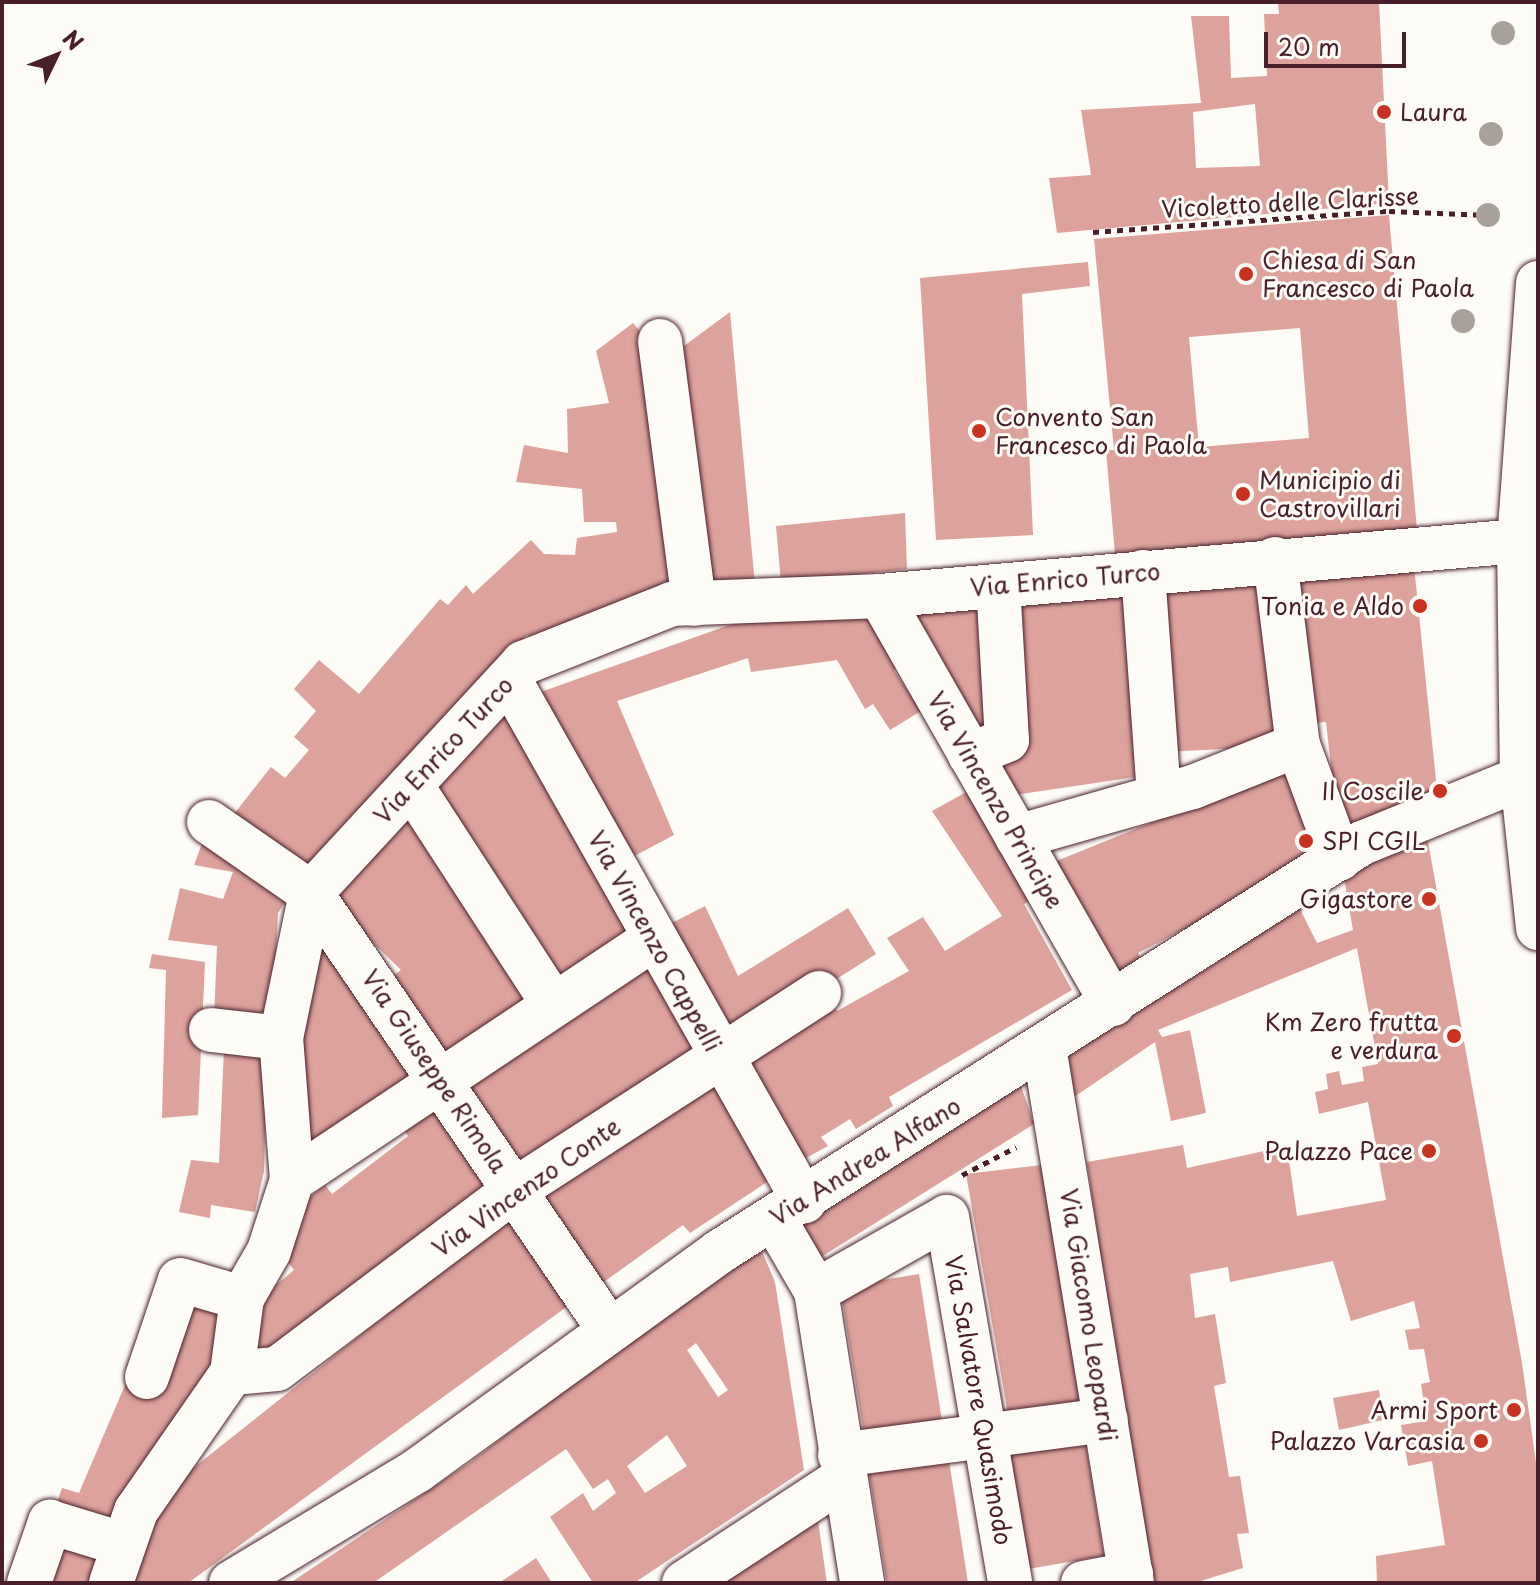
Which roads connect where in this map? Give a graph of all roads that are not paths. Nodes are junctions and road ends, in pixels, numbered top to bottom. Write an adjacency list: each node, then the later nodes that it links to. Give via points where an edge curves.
1 (1538, 283): 3 (street)
2 (660, 341): 9 (street)
3 (1532, 450): 4 (street)
4 (1519, 541): 5 (street, Via Enrico Turco); 11 (street)
5 (1275, 559): 6 (street, Via Enrico Turco); 12 (street)
6 (1143, 572): 7 (street, Via Enrico Turco); 16 (street)
7 (998, 586): 8 (street, Via Enrico Turco); 13 (street, via 1007,740)
8 (880, 596): 9 (street, Via Enrico Turco); 13 (street, Via Vincenzo Principe)
9 (694, 604): 10 (street, Via Enrico Turco, via 672,604 523,663)
10 (509, 679): 15 (street, Via Enrico Turco); 22 (street, Via Vincenzo Cappelli)
11 (1531, 729): 14 (street)
12 (1298, 745): 16 (street); 19 (street)
13 (970, 755): 18 (street, Via Vincenzo Principe)
14 (1522, 778): 19 (street, Via Andrea Alfano); 21 (street)
15 (411, 785): 20 (street, Via Enrico Turco); 24 (street)
16 (1159, 796): 18 (street)
17 (209, 822): 20 (street, Via Giuseppe Rimola)
18 (1017, 837): 25 (street, Via Vincenzo Principe)
19 (1340, 859): 25 (street, Via Andrea Alfano)
20 (311, 893): 27 (street); 30 (street, Via Giuseppe Rimola)
21 (1538, 928)
22 (653, 939): 24 (street); 29 (street, Via Vincenzo Cappelli)
23 (819, 993): 29 (street, Via Vincenzo Conte)
24 (552, 1002): 30 (street)
25 (1113, 1004): 28 (street, Via Andrea Alfano)
26 (211, 1030): 27 (street)
27 (281, 1038): 31 (street)
28 (1044, 1047): 33 (street, Via Andrea Alfano); 39 (street, Via Giacomo Leopardi)
29 (720, 1057): 32 (street, Via Vincenzo Conte); 33 (street, Via Vincenzo Cappelli)
30 (445, 1083): 31 (street); 32 (street, Via Giuseppe Rimola)
31 (292, 1180): 35 (street, via 269,1251)
32 (516, 1189): 36 (street, Via Giuseppe Rimola); 37 (street, Via Vincenzo Conte, via 277,1369)
33 (789, 1210): 34 (street, Via Vincenzo Cappelli); 36 (street, Via Andrea Alfano)
34 (816, 1291): 40 (street, Via Salvatore Quasimodo, via 947,1217); 41 (street)
35 (242, 1298): 37 (street); 38 (street, via 180,1280)
36 (610, 1331): 45 (street, Via Andrea Alfano, via 418,1470)
37 (232, 1373): 42 (street)
38 (147, 1377)
39 (1106, 1420): 40 (street); 43 (street, Via Giacomo Leopardi)
40 (985, 1436): 41 (street); 48 (street, Via Salvatore Quasimodo)
41 (842, 1466): 46 (street); 47 (street)
42 (115, 1563): 44 (street, via 50,1522)
43 (1132, 1578): 49 (street)
44 (29, 1583)
45 (231, 1583)
46 (684, 1583)
47 (862, 1583)
48 (1010, 1583)
49 (1083, 1583)

